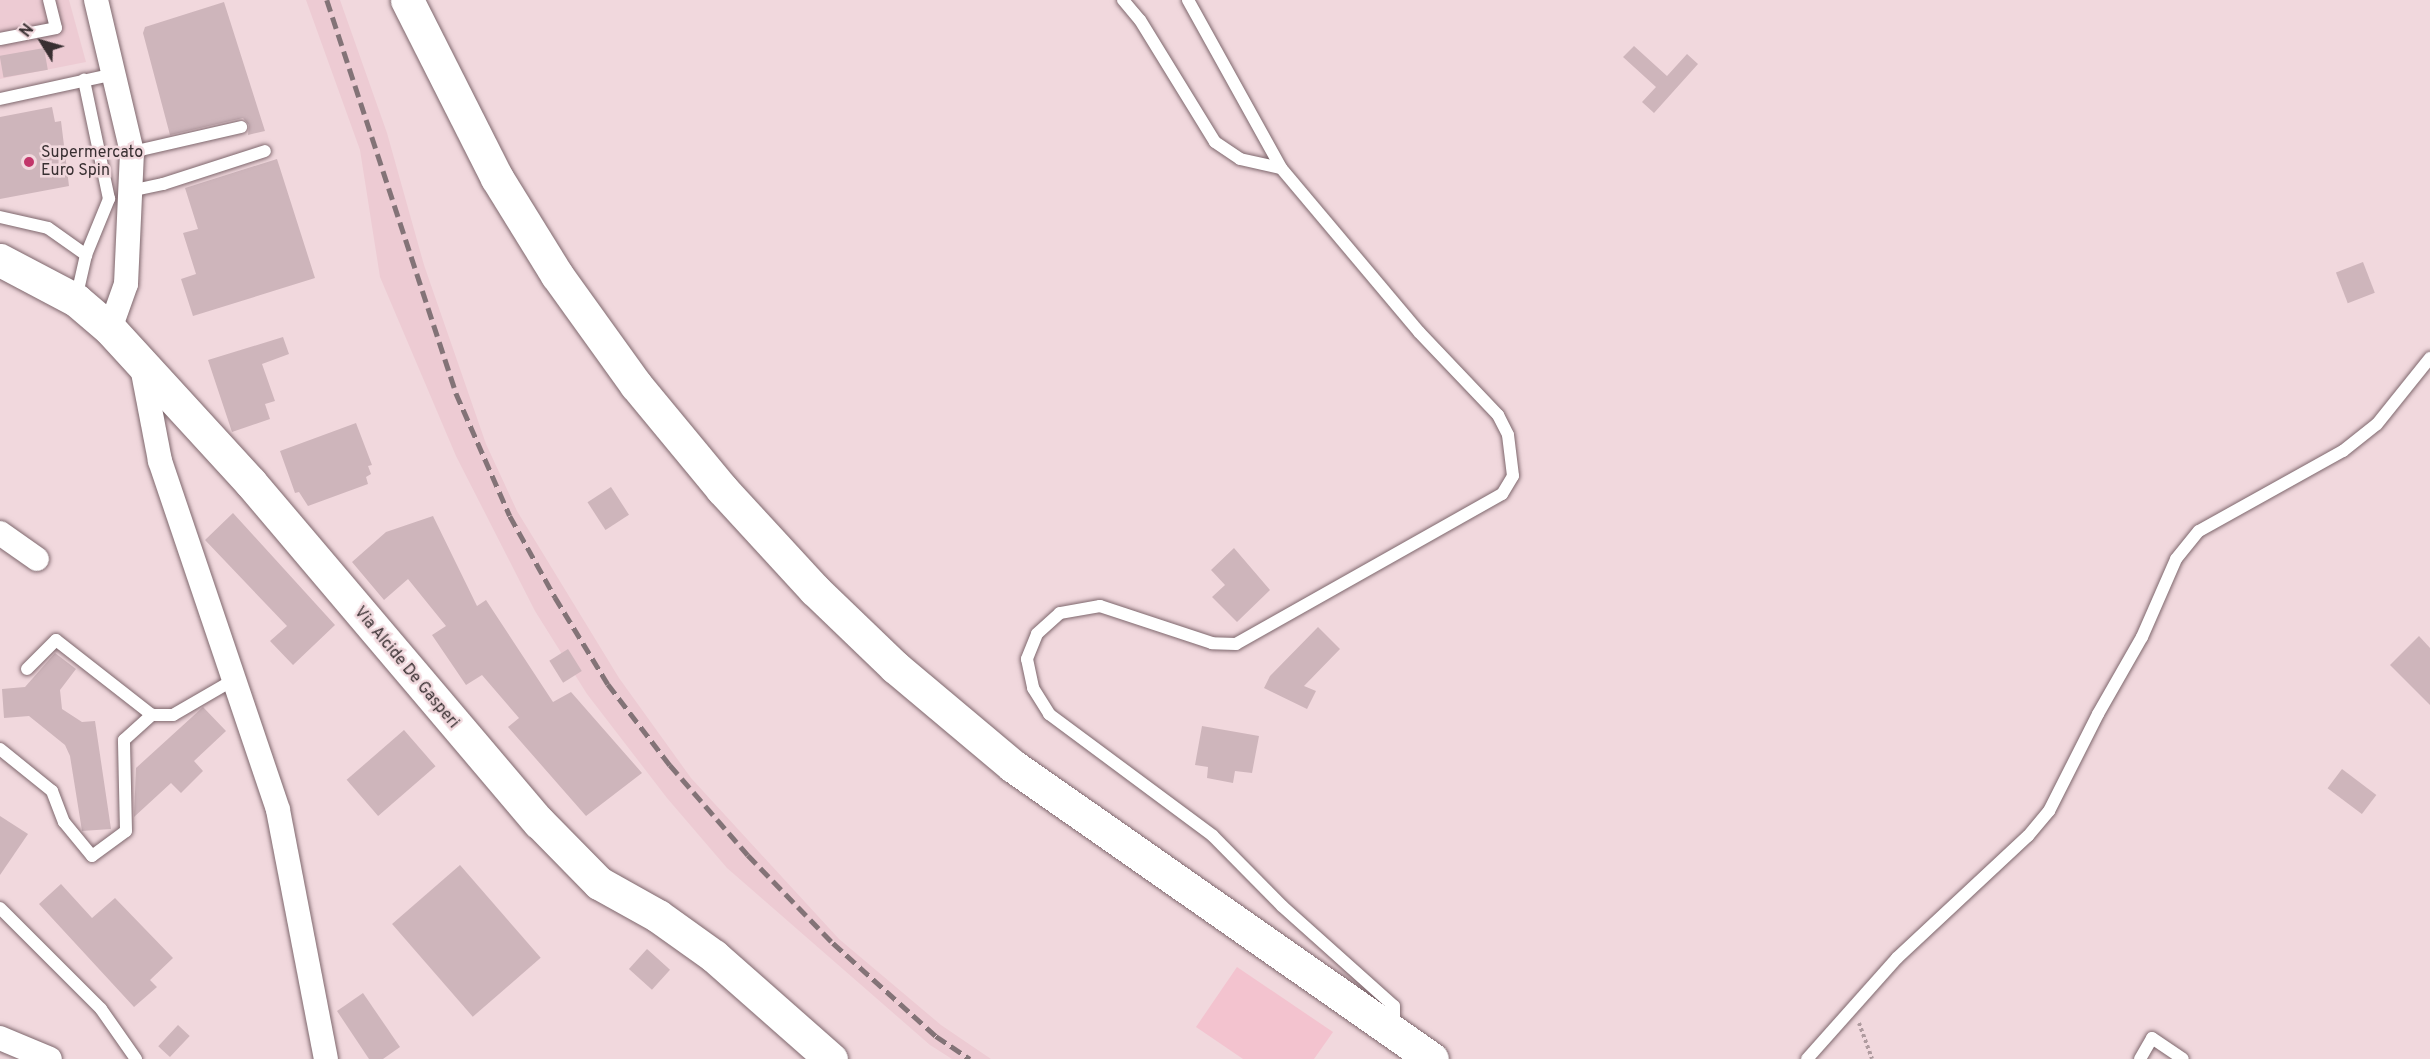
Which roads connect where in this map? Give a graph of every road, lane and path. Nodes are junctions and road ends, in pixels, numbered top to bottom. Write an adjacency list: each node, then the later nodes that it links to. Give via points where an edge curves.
1 (49, 0): 6 (lane, via 56,28)
2 (96, 0): 7 (street)
3 (407, 0): 30 (main road, via 497,178 557,275 636,385 722,489 815,590 895,667 1013,766)
4 (1123, 0): 13 (lane, via 1140,20 1215,142 1240,159)
5 (1188, 0): 13 (lane)
6 (0, 39)
7 (115, 74): 8 (lane); 12 (street)
8 (84, 80): 9 (lane); 16 (lane, via 109,199)
9 (0, 99)
10 (241, 127): 12 (lane)
11 (265, 150): 14 (lane)
12 (132, 152): 14 (street)
13 (1281, 168): 30 (lane, via 1419,332 1498,415 1508,435 1514,476 1502,494 1236,644 1212,643 1100,606 1082,607 1060,613 1037,634 1028,659 1033,688 1049,714 1213,836 1282,906 1394,1006)
14 (130, 191): 19 (street, via 126,284)
15 (0, 217): 16 (lane, via 48,228)
16 (86, 255): 18 (lane)
17 (0, 260): 18 (main road, Via Alcide De Gasperi)
18 (76, 300): 19 (main road, Via Alcide De Gasperi)
19 (110, 329): 21 (main road, Via Alcide De Gasperi)
20 (2430, 358): 29 (lane, via 2377,424 2343,451 2199,531 2176,559 2142,637 2049,811)
21 (141, 362): 25 (street, via 159,461); 35 (main road, Via Alcide De Gasperi, via 251,483 531,813 599,883 658,916 714,956)
22 (0, 533): 23 (street)
23 (37, 560)
24 (27, 669): 26 (lane, via 56,640)
25 (235, 679): 26 (lane, via 173,715); 34 (street, via 278,810)
26 (152, 715): 27 (lane, via 124,740 126,831 92,856 64,822 52,791)
27 (0, 749)
28 (0, 908): 33 (lane, via 101,1009)
29 (1853, 1006): 37 (lane); 38 (path)
30 (1394, 1030): 36 (main road)
31 (0, 1038): 32 (street)
32 (50, 1059)
33 (136, 1059)
34 (326, 1059)
35 (831, 1059)
36 (1432, 1059)
37 (1807, 1059)
38 (1872, 1059)
39 (2140, 1059): 40 (lane, via 2152,1038)
40 (2183, 1059)

